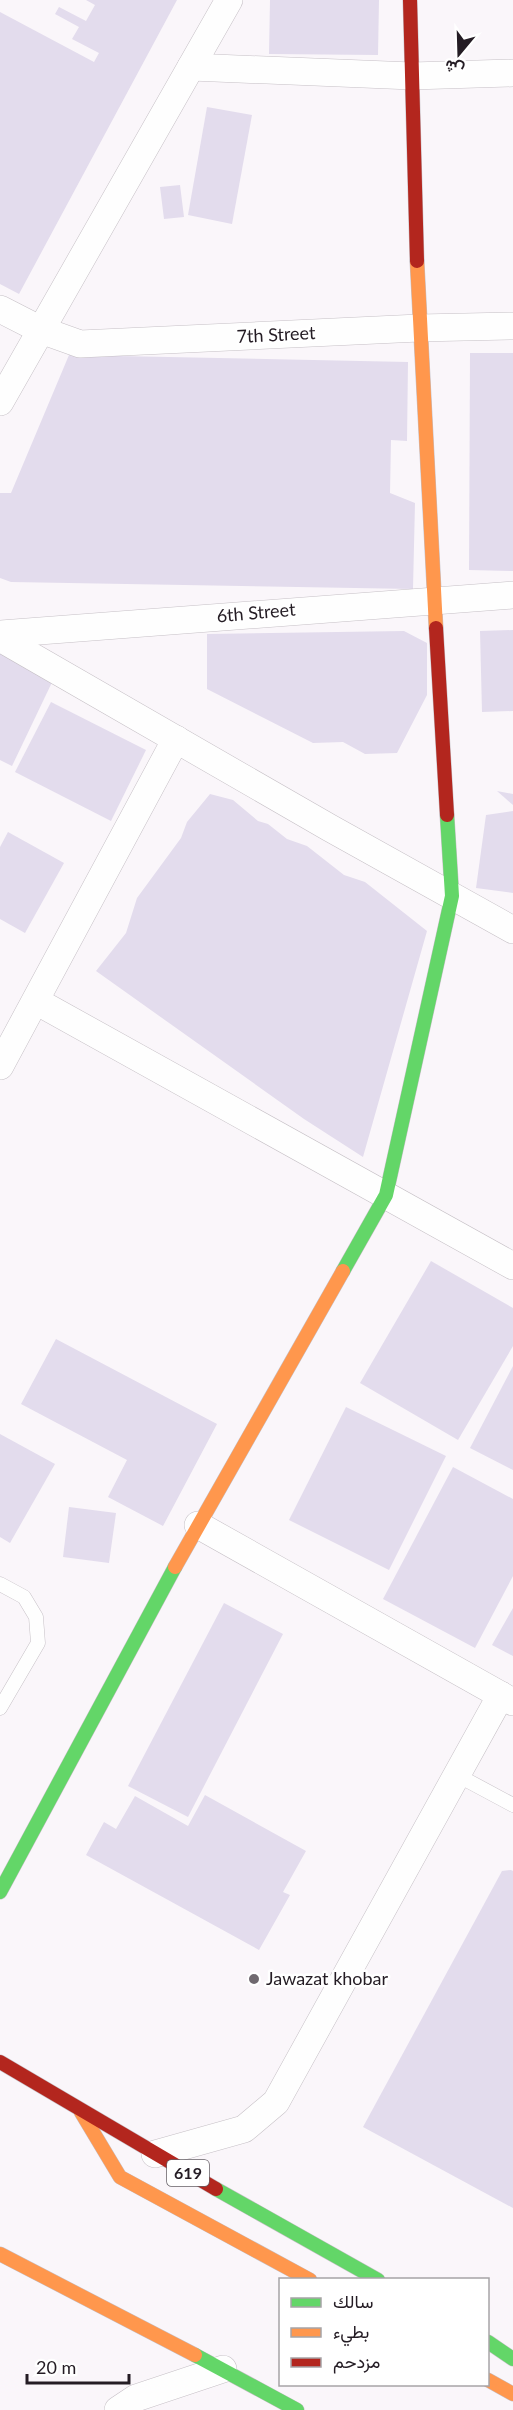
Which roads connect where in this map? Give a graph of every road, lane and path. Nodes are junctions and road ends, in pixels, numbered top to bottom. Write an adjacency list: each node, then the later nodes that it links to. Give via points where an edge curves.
1 (229, 0): 3 (street)
2 (410, 0): 5 (main road)
3 (191, 67): 5 (street); 9 (street)
4 (513, 74): 5 (street)
5 (412, 76): 8 (main road)
6 (0, 309): 9 (street, 7th Street)
7 (513, 326): 8 (street, 7th Street)
8 (419, 328): 9 (street, 7th Street, via 80,344); 12 (main road)
9 (41, 330): 10 (street)
10 (0, 402)
11 (513, 595): 12 (street, 6th Street)
12 (435, 599): 13 (street, 6th Street); 15 (main road)
13 (0, 636): 14 (street)
14 (176, 739): 15 (street); 17 (street)
15 (452, 896): 16 (street); 19 (main road)
16 (513, 930)
17 (36, 1001): 18 (street); 19 (street)
18 (0, 1066)
19 (386, 1195): 20 (street); 21 (main road)
20 (513, 1266)
21 (198, 1526): 23 (street); 27 (main road)
22 (0, 1584): 24 (lane, via 24,1597 36,1617 38,1643)
23 (507, 1699): 25 (street)
24 (0, 1708)
25 (457, 1775): 26 (lane); 30 (street, via 276,2102 244,2129)
26 (513, 1805)
27 (0, 1893)
28 (1, 2060): 29 (main road, 619)
29 (80, 2110): 30 (main road, 619); 32 (main road, via 120,2177)
30 (155, 2154): 33 (main road, 619)
31 (0, 2253): 36 (main road)
32 (306, 2278)
33 (374, 2278)
34 (489, 2343): 35 (main road)
35 (513, 2359)
36 (223, 2368): 39 (street, via 136,2398); 40 (main road)
37 (489, 2380): 38 (main road)
38 (513, 2394)
39 (118, 2410)
40 (297, 2410)

